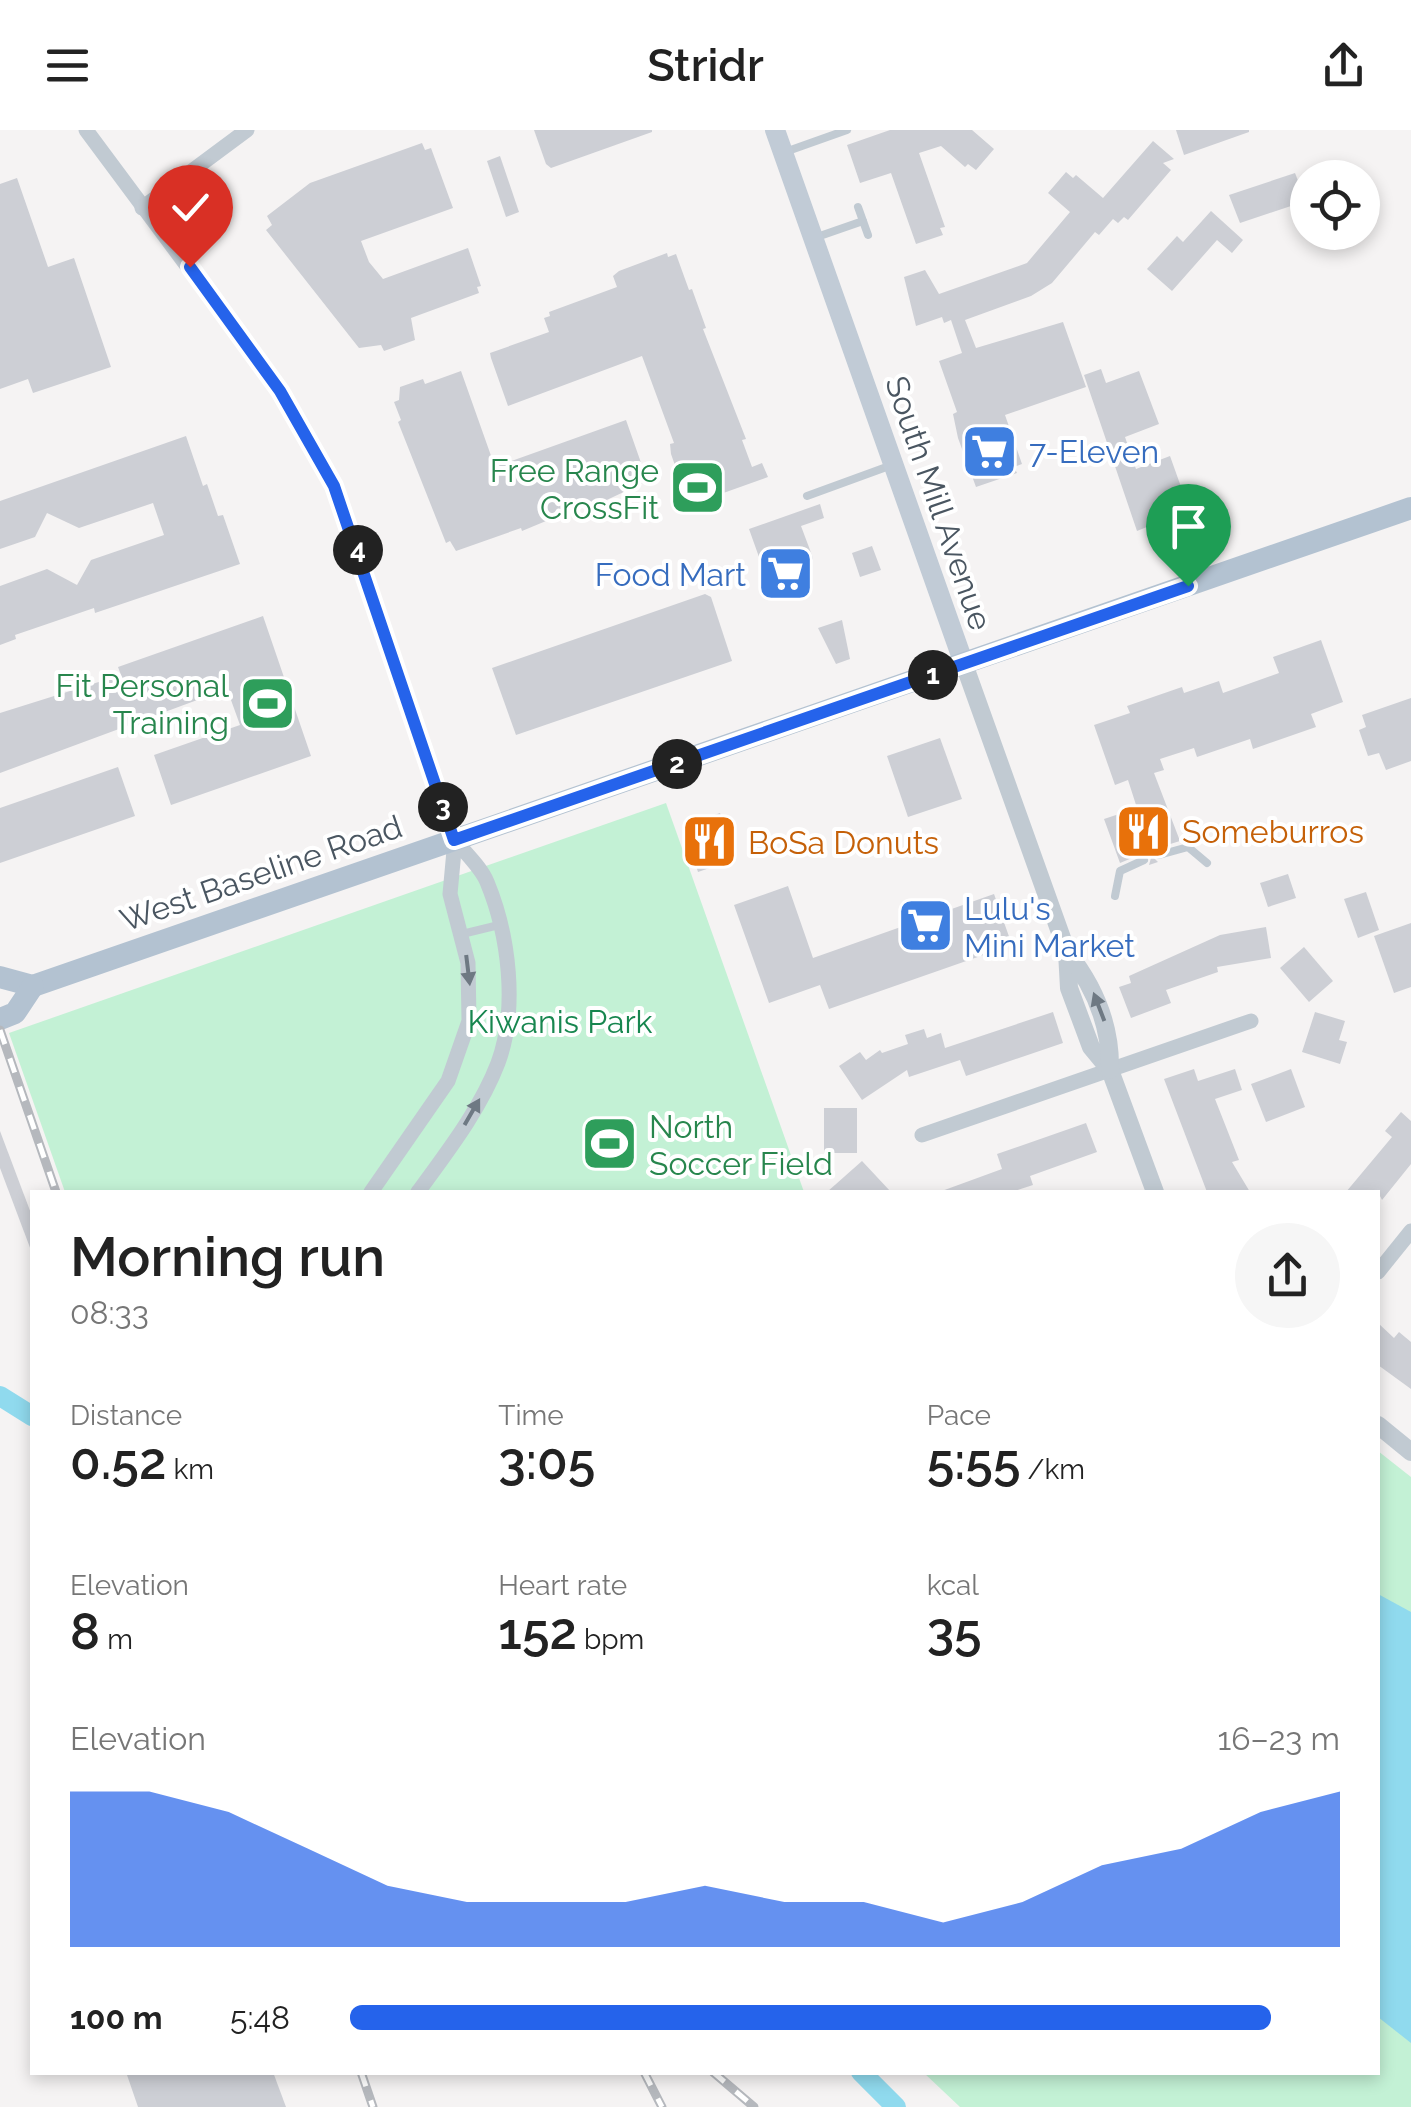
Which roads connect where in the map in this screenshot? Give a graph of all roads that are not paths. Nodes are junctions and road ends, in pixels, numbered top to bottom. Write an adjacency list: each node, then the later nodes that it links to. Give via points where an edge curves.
1 (86, 130): 7 (street)
2 (247, 130): 7 (street)
3 (775, 130): 5 (main road, South Mill Avenue)
4 (846, 130): 5 (lane)
5 (783, 152): 10 (main road, South Mill Avenue)
6 (858, 207): 8 (lane)
7 (142, 208): 17 (street, via 280,391 334,486)
8 (863, 221): 9 (lane); 10 (lane)
9 (868, 236)
10 (814, 238): 11 (main road, South Mill Avenue)
11 (894, 464): 12 (lane); 16 (main road, South Mill Avenue)
12 (807, 496)
13 (1411, 508): 15 (main road, West Baseline Road)
14 (1166, 522): 15 (lane)
15 (1188, 586): 16 (main road, West Baseline Road)
16 (964, 664): 17 (main road, West Baseline Road); 28 (street, South Mill Avenue, via 1067,952 1069,988 1091,1047)
17 (454, 840): 22 (street, via 486,880); 23 (street, via 450,894); 25 (main road, West Baseline Road)
18 (1159, 854): 20 (lane, via 1188,847)
19 (1144, 860): 21 (lane, via 1120,871)
20 (1207, 864)
21 (1115, 896)
22 (499, 926): 23 (lane); 31 (street, one-way to 22, via 458,1138 499,1061 509,988)
23 (462, 934): 30 (street, one-way to 30, via 470,988 462,1049 425,1117)
24 (0, 977): 25 (main road)
25 (33, 986): 26 (main road, West Baseline Road, via 15,1013)
26 (0, 1018)
27 (1251, 1021): 28 (street)
28 (1110, 1070): 29 (street); 32 (street, South Mill Avenue)
29 (922, 1135)
30 (372, 1190)
31 (419, 1190)
32 (1154, 1190)
33 (1411, 1230): 34 (street)
34 (1380, 1269)
35 (1380, 1427): 36 (street)
36 (1411, 1452)

